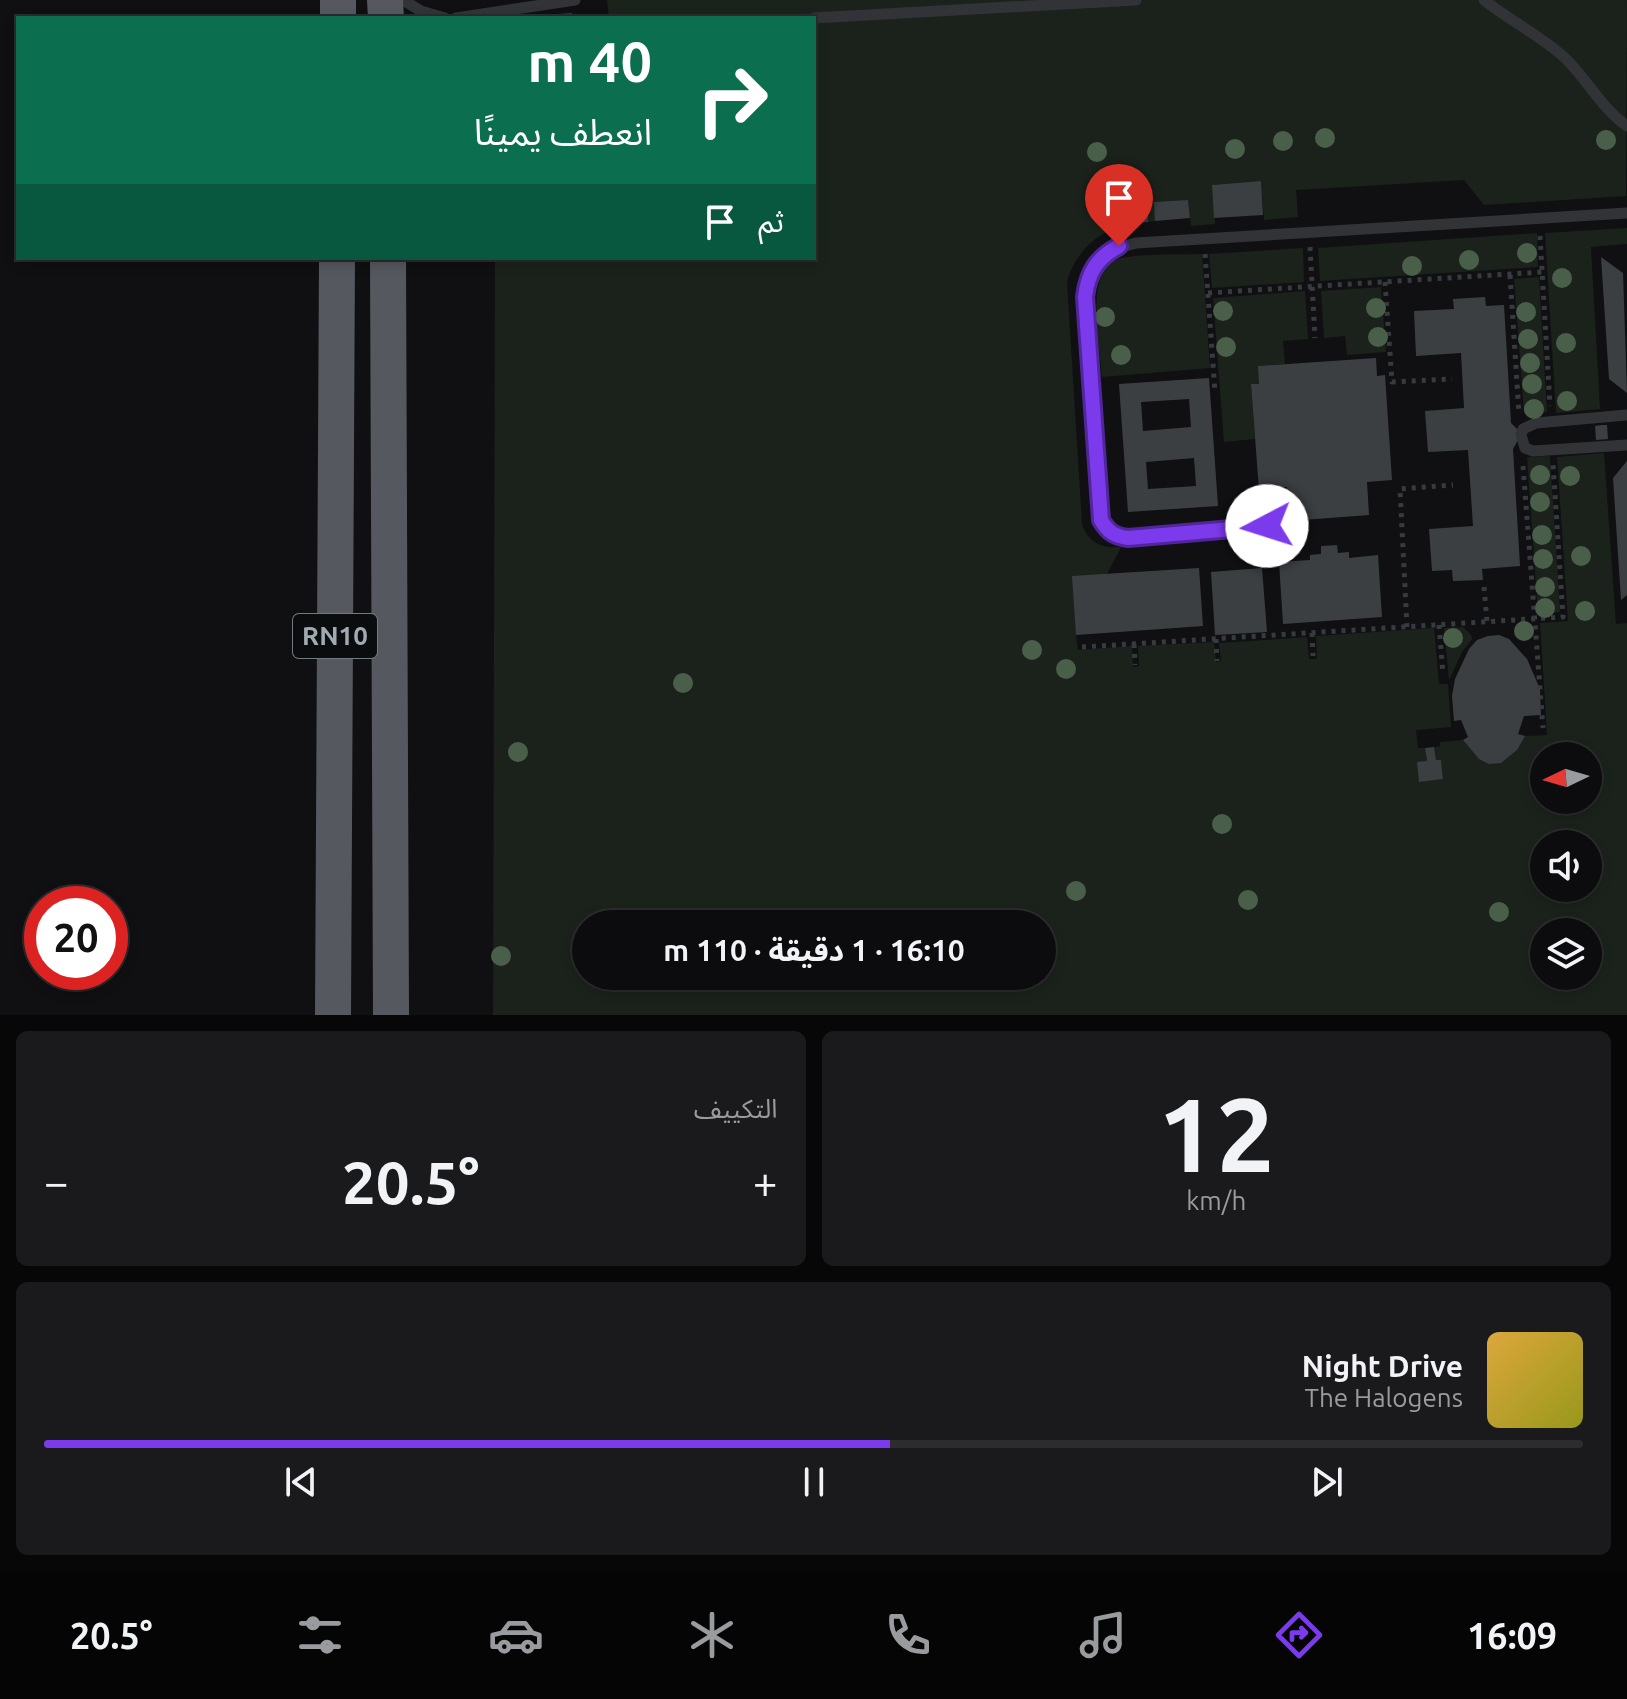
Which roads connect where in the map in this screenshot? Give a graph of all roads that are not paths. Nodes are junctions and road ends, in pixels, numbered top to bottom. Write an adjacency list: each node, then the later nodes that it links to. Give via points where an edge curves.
1 (403, 0): 5 (lane)
2 (575, 0): 6 (lane)
3 (1136, 0): 7 (lane)
4 (1484, 0): 8 (lane, via 1549,43)
5 (438, 16)
6 (469, 16)
7 (816, 18)
8 (1627, 126)
9 (1627, 213): 14 (lane, via 1204,239 1119,246 1105,254 1087,281 1085,297 1101,520 1107,530 1128,538)
10 (337, 260): 15 (highway, RN10)
11 (388, 260): 16 (highway, RN10)
12 (1627, 415): 13 (lane, via 1529,425 1521,438 1533,451)
13 (1627, 445)
14 (1267, 526)
15 (333, 1015)
16 (391, 1015)

